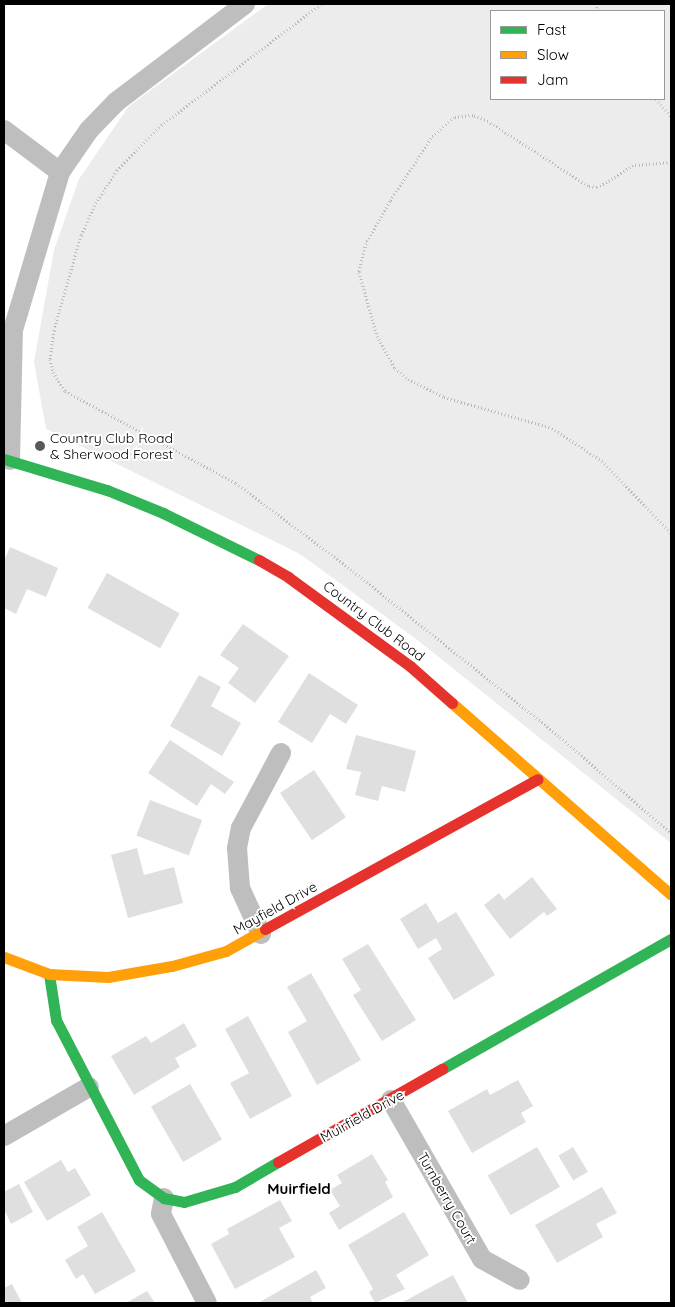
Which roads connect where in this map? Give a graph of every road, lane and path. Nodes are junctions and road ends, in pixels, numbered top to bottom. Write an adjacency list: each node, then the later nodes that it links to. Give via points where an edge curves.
1 (245, 4): 7 (street, via 116,102 89,130)
2 (321, 4): 12 (path, via 159,127 117,170 96,202 81,235 54,330 50,359 54,372 65,391 236,483 353,571 560,737)
3 (657, 100): 4 (path)
4 (671, 116)
5 (4, 130): 7 (street)
6 (671, 162): 9 (path, via 633,165 597,187 588,186 488,121 473,115 454,118 431,138 390,201 366,243 359,272 377,336 395,368 408,379 444,397 520,416 558,431 602,461)
7 (60, 172): 8 (street, via 13,330)
8 (7, 459): 11 (street, Country Club Road, via 107,490 163,512 236,547 288,577 410,666)
9 (671, 533)
10 (281, 753): 14 (street, via 240,828 237,848 240,888)
11 (538, 779): 13 (street, Country Club Road); 14 (street, Mayfield Drive)
12 (671, 833)
13 (671, 895)
14 (261, 934): 17 (street, Mayfield Drive, via 226,951 172,966 108,977)
15 (671, 939): 19 (street, Muirfield Drive)
16 (4, 957): 17 (street, Mayfield Drive)
17 (48, 974): 18 (street, via 56,1020)
18 (89, 1087): 20 (street); 21 (street, via 130,1168)
19 (391, 1100): 21 (street, Muirfield Drive, via 235,1187 184,1202); 22 (street, Turnberry Court, via 482,1259)
20 (4, 1136)
21 (164, 1198): 23 (street, via 161,1214)
22 (520, 1280)
23 (207, 1303)

